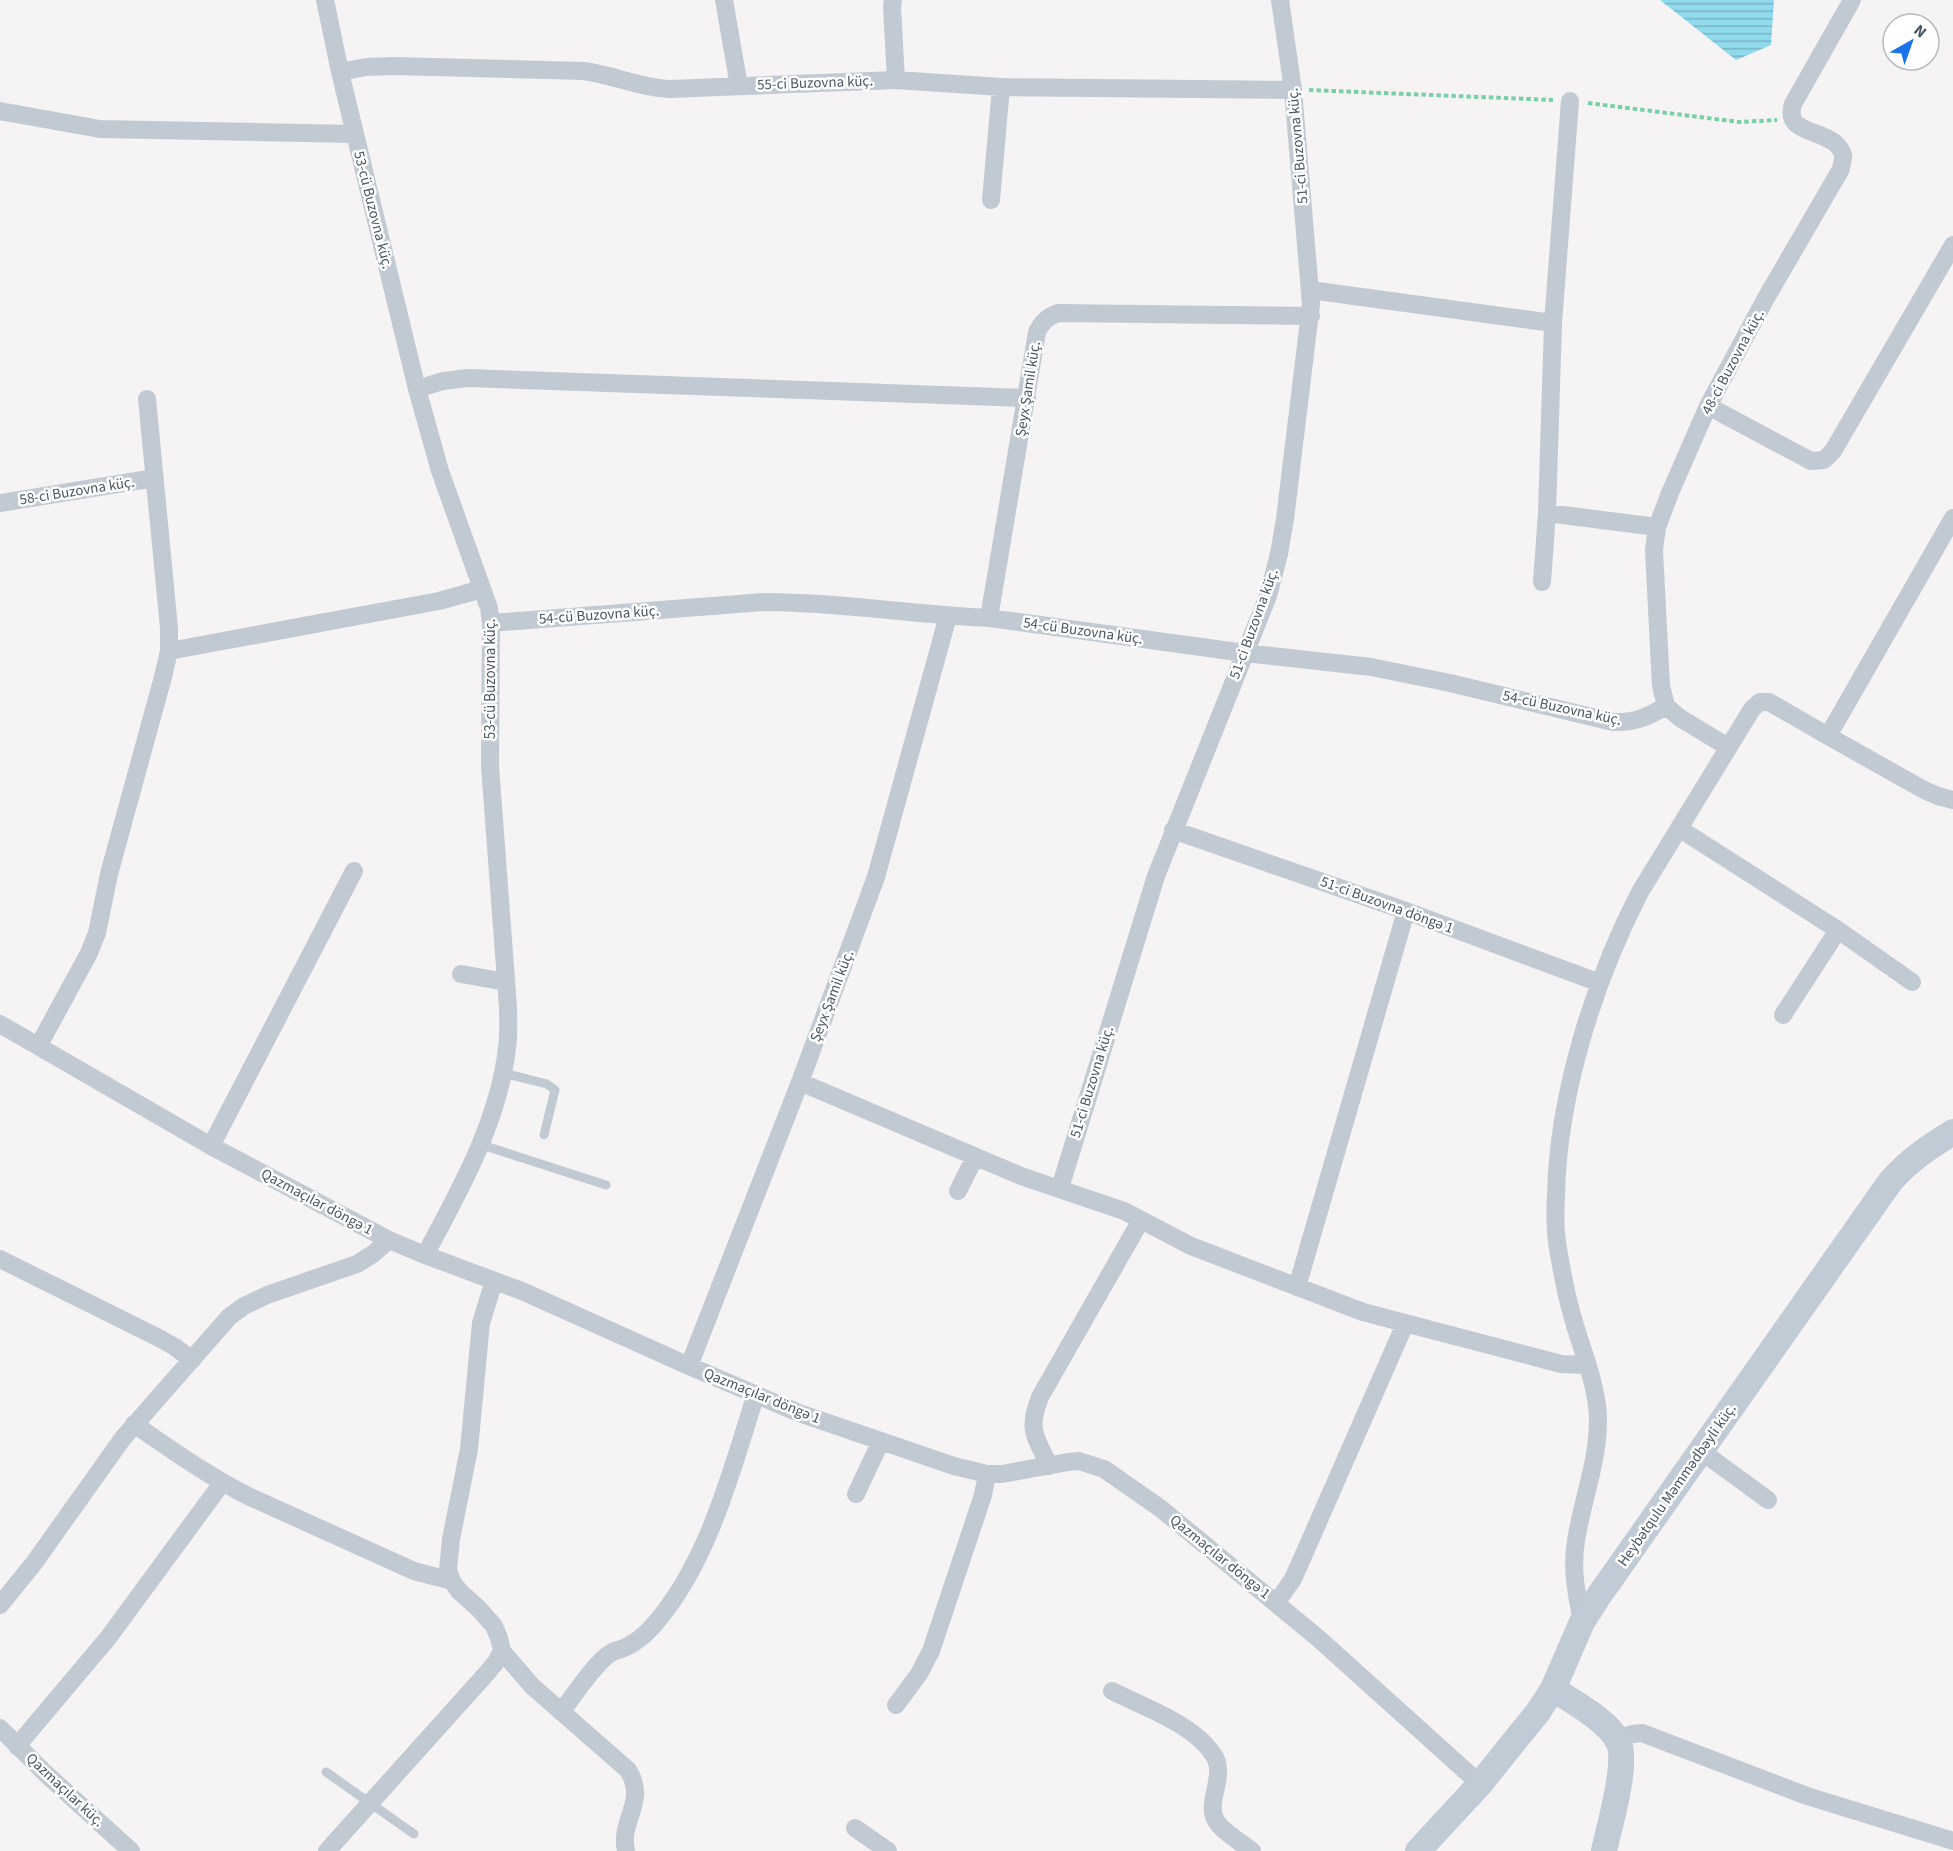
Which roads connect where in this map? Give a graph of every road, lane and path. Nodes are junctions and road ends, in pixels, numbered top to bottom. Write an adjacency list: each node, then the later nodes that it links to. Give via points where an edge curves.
1 (325, 0): 6 (street, 53-cü Buzovna küç.)
2 (724, 0): 8 (street)
3 (893, 0): 7 (street)
4 (1280, 0): 10 (street, 51-ci Buzovna küç.)
5 (1852, 0): 13 (street, via 1792,104)
6 (340, 72): 8 (street, 55-ci Buzovna küç., via 393,66 584,71 655,88); 14 (street, 53-cü Buzovna küç.)
7 (896, 80): 8 (street, 55-ci Buzovna küç.); 9 (street, 55-ci Buzovna küç.)
8 (739, 86)
9 (1001, 87): 10 (street, 55-ci Buzovna küç.); 15 (street)
10 (1293, 90): 11 (path); 17 (street, 51-ci Buzovna küç.)
11 (1570, 101): 13 (path, via 1739,122); 19 (street)
12 (0, 111): 14 (street, via 100,129)
13 (1791, 119): 23 (street, 48-ci Buzovna küç., via 1838,146 1843,154 1841,169)
14 (355, 135): 20 (street, 53-cü Buzovna küç.)
15 (991, 200)
16 (1953, 245): 23 (street, via 1833,451 1824,460 1811,461)
17 (1310, 290): 18 (street, 51-ci Buzovna küç.); 19 (street)
18 (1311, 316): 21 (street, Şeyx Şamil küç., via 1058,313 1042,322 1037,332); 35 (street, 51-ci Buzovna küç., via 1279,554 1268,596)
19 (1553, 323): 26 (street)
20 (417, 389): 21 (street, via 468,378); 30 (street, 53-cü Buzovna küç., via 440,471)
21 (1027, 398): 32 (street, Şeyx Şamil küç.)
22 (147, 399): 24 (street)
23 (1708, 406): 27 (street, 48-ci Buzovna küç.)
24 (155, 478): 25 (street, 58-ci Buzovna küç.); 34 (street)
25 (0, 503)
26 (1547, 513): 27 (street); 29 (street)
27 (1657, 527): 36 (street, 48-ci Buzovna küç., via 1654,550 1661,686)
28 (1950, 530): 37 (street)
29 (1542, 582)
30 (482, 590): 33 (street, 53-cü Buzovna küç.); 34 (street)
31 (948, 616): 32 (street, 54-cü Buzovna küç.); 33 (street, 54-cü Buzovna küç., via 807,602 764,602); 53 (street, Şeyx Şamil küç., via 876,877)
32 (989, 618): 35 (street, 54-cü Buzovna küç.)
33 (491, 623): 46 (street, 53-cü Buzovna küç., via 490,766)
34 (169, 651): 51 (street, via 97,933)
35 (1245, 652): 36 (street, 54-cü Buzovna küç., via 1391,671 1613,722 1646,718); 41 (street, 51-ci Buzovna küç.)
36 (1666, 706): 38 (street)
37 (1828, 736): 38 (street, via 1769,702 1760,702); 39 (street, via 1923,790)
38 (1728, 747): 40 (street)
39 (1953, 800)
40 (1680, 829): 44 (street); 48 (street, via 1640,891)
41 (1173, 830): 43 (street, 51-ci Buzovna döngə 1); 60 (street, 51-ci Buzovna küç.)
42 (354, 871): 57 (street)
43 (1406, 911): 48 (street, 51-ci Buzovna döngə 1); 67 (street)
44 (1838, 930): 47 (street); 49 (street)
45 (461, 974): 46 (street)
46 (506, 982): 52 (street, 53-cü Buzovna küç., via 508,1047)
47 (1912, 982)
48 (1600, 983): 70 (street, via 1566,1105 1556,1177 1557,1246)
49 (1783, 1015)
50 (0, 1024): 51 (street, Qazmaçılar döngə 1)
51 (39, 1045): 57 (street, Qazmaçılar döngə 1)
52 (503, 1073): 55 (lane, via 547,1084 555,1090); 56 (street, 53-cü Buzovna küç.)
53 (800, 1082): 58 (street); 71 (street, Şeyx Şamil küç.)
54 (1953, 1132): 75 (street, Heybətqulu Məmmədbəyli küç., via 1906,1164 1890,1182)
55 (544, 1135)
56 (479, 1144): 59 (lane); 64 (street, 53-cü Buzovna küç., via 465,1181)
57 (211, 1146): 63 (street, Qazmaçılar döngə 1)
58 (975, 1157): 60 (street); 61 (street)
59 (606, 1185)
60 (1060, 1188): 62 (street)
61 (958, 1191)
62 (1141, 1220): 67 (street, via 1191,1246); 76 (street, via 1040,1397 1033,1430)
63 (389, 1240): 64 (street, Qazmaçılar döngə 1); 69 (street, via 357,1264 267,1294 244,1306 229,1317)
64 (425, 1255): 66 (street, Qazmaçılar döngə 1)
65 (0, 1259): 69 (street, via 157,1337)
66 (494, 1281): 71 (street, Qazmaçılar döngə 1); 81 (street, via 481,1323 469,1449 449,1554)
67 (1297, 1287): 68 (street)
68 (1405, 1324): 70 (street, via 1561,1364); 82 (street, via 1293,1579)
69 (192, 1360): 73 (street)
70 (1587, 1365): 84 (street, via 1598,1422 1574,1558)
71 (689, 1366): 72 (street, Qazmaçılar döngə 1)
72 (756, 1394): 74 (street, Qazmaçılar döngə 1); 89 (street, via 716,1512 687,1578 652,1627 602,1660)
73 (134, 1424): 78 (street); 83 (street)
74 (881, 1441): 77 (street, Qazmaçılar döngə 1); 79 (street)
75 (1701, 1451): 80 (street); 84 (street, Heybətqulu Məmmədbəyli küç.)
76 (1049, 1466): 77 (street, Qazmaçılar döngə 1); 82 (street, Qazmaçılar döngə 1, via 1079,1461 1104,1469)
77 (987, 1474): 88 (street, via 931,1651)
78 (222, 1483): 81 (street, via 414,1570); 92 (street, via 108,1638)
79 (856, 1494)
80 (1768, 1500)
81 (452, 1581): 85 (street, via 494,1626)
82 (1276, 1603): 94 (street, Qazmaçılar döngə 1)
83 (0, 1605)
84 (1582, 1622): 86 (street, Heybətqulu Məmmədbəyli küç.)
85 (502, 1651): 89 (street); 95 (street, via 486,1674)
86 (1553, 1689): 91 (street, via 1608,1728); 94 (street, Heybətqulu Məmmədbəyli küç., via 1528,1727)
87 (1112, 1691): 103 (street, via 1179,1725 1214,1755 1219,1776 1212,1806 1214,1816 1219,1825)
88 (896, 1705)
89 (561, 1712): 101 (street, via 633,1778 636,1797 625,1838)
90 (0, 1728): 92 (street, Qazmaçılar küç.)
91 (1617, 1739): 98 (street, via 1642,1733 1807,1796); 105 (street, via 1622,1764)
92 (17, 1746): 99 (street, Qazmaçılar küç.)
93 (326, 1772): 95 (lane)
94 (1480, 1784): 104 (street, Heybətqulu Məmmədbəyli küç.)
95 (370, 1803): 97 (lane); 100 (street)
96 (855, 1828): 102 (street)
97 (414, 1834)
98 (1953, 1841)
99 (131, 1851)
100 (327, 1851)
101 (626, 1851)
102 (888, 1851)
103 (1252, 1851)
104 (1418, 1851)
105 (1604, 1851)

